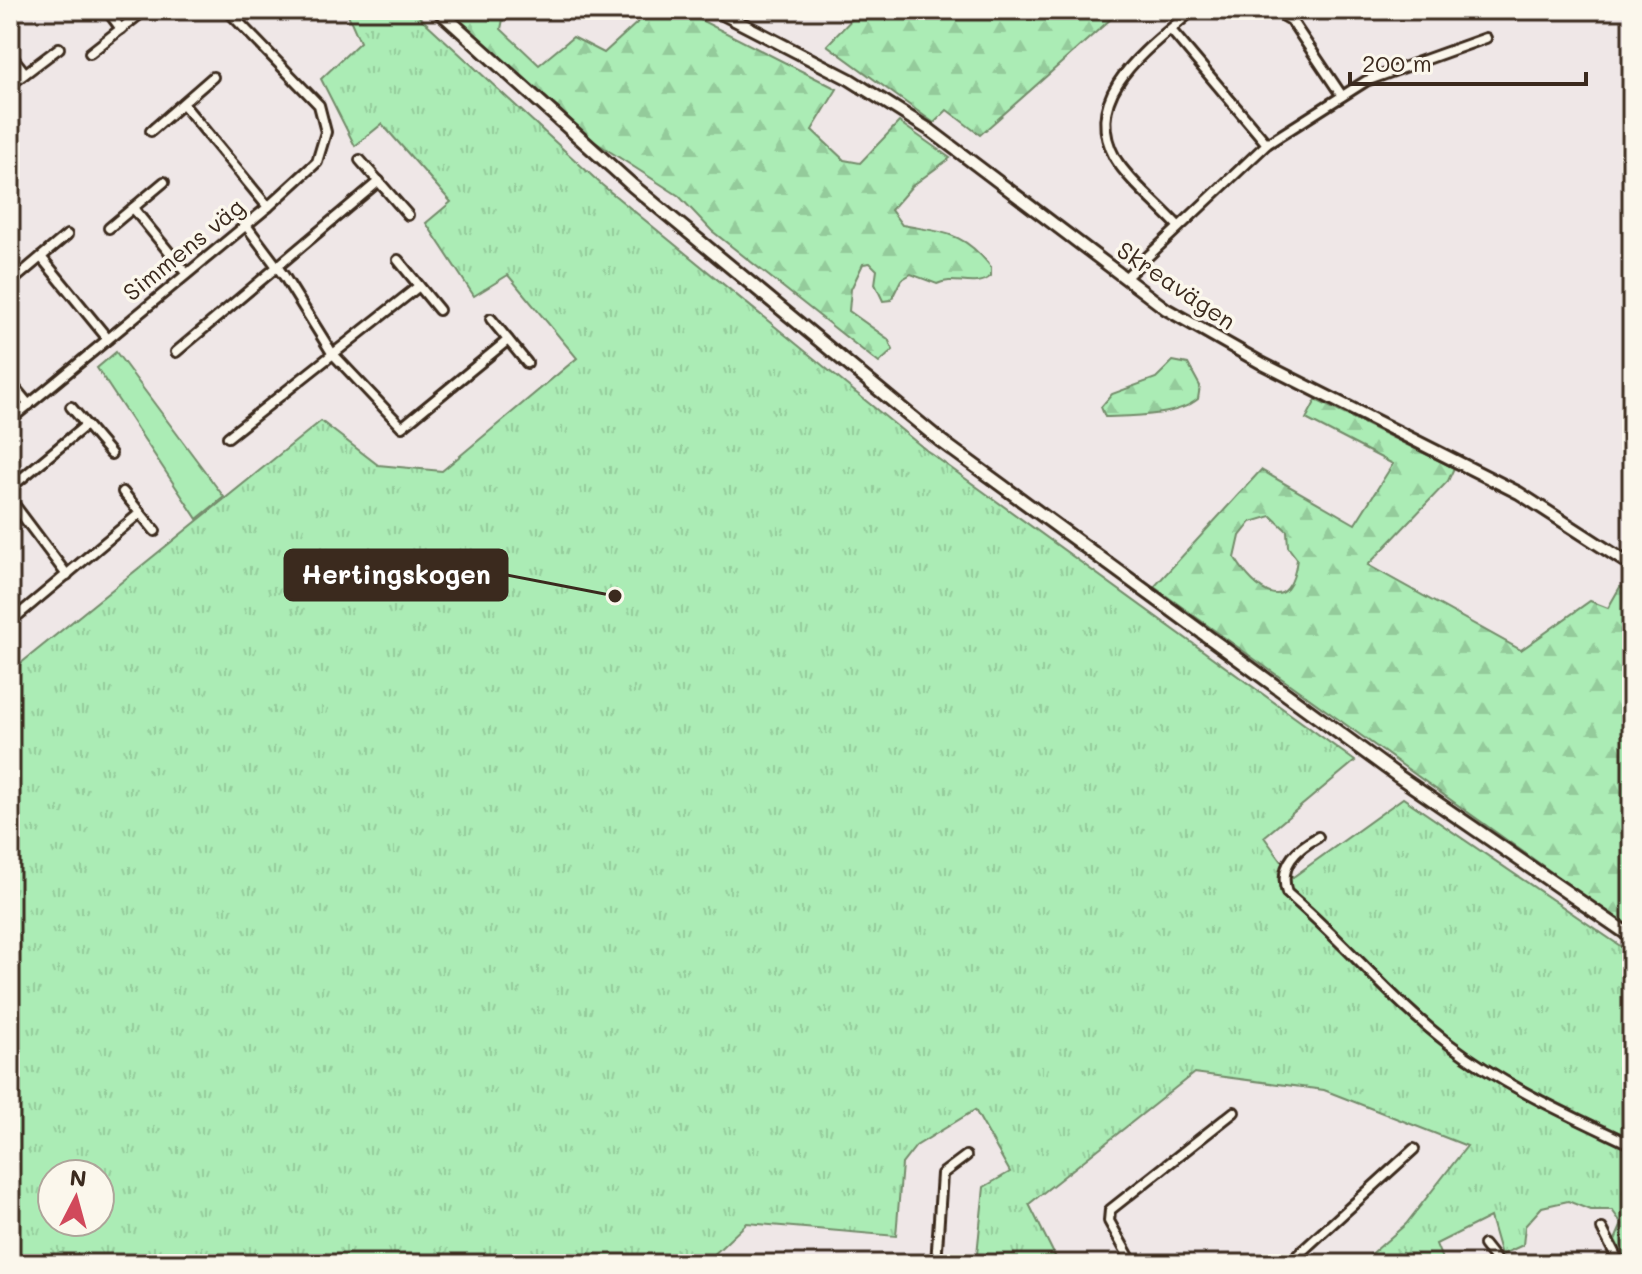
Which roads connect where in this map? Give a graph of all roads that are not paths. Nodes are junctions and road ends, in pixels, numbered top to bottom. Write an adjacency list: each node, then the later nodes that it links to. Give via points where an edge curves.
1 (107, 10): 8 (street)
2 (145, 10): 8 (street)
3 (227, 10): 24 (street, Simmens väg, via 304,87 325,117 324,147 317,162)
4 (438, 10): 61 (main road, via 633,186 941,441 1398,776)
5 (715, 10): 35 (street, Skreavägen, via 849,79 919,123)
6 (1193, 10): 9 (street)
7 (1274, 10): 17 (street, via 1291,20)
8 (121, 29): 12 (street)
9 (1171, 30): 20 (street); 28 (street, via 1126,67 1110,94 1106,129 1115,159)
10 (1486, 38): 17 (street, via 1366,81)
11 (59, 48): 14 (street)
12 (90, 53)
13 (10, 54): 14 (street)
14 (25, 73): 16 (street)
15 (213, 77): 18 (street)
16 (10, 85)
17 (1342, 96): 20 (street)
18 (183, 104): 19 (street); 24 (street)
19 (151, 131)
20 (1267, 144): 28 (street)
21 (360, 160): 22 (street)
22 (379, 181): 26 (street); 33 (street)
23 (164, 182): 25 (street)
24 (268, 207): 27 (street, Simmens väg)
25 (133, 208): 29 (street); 34 (street)
26 (408, 215)
27 (245, 224): 33 (street); 34 (street, Simmens väg)
28 (1178, 226): 35 (street)
29 (109, 228)
30 (67, 235): 31 (street)
31 (41, 257): 36 (street); 40 (street)
32 (398, 260): 37 (street)
33 (276, 265): 42 (street); 43 (street)
34 (186, 273): 40 (street, Simmens väg)
35 (1125, 278): 57 (street, Skreavägen, via 1235,349 1519,493)
36 (10, 283)
37 (419, 286): 38 (street); 43 (street)
38 (439, 310)
39 (491, 319): 41 (street)
40 (108, 339): 46 (street, Simmens väg)
41 (508, 340): 43 (street, via 402,427); 44 (street)
42 (176, 352)
43 (332, 353): 50 (street)
44 (527, 363)
45 (10, 382): 46 (street)
46 (29, 405): 48 (street, Simmens väg)
47 (71, 407): 49 (street)
48 (10, 420)
49 (86, 425): 51 (street); 52 (street)
50 (228, 437)
51 (111, 454)
52 (10, 488)
53 (123, 492): 55 (street)
54 (10, 499): 58 (street)
55 (140, 513): 56 (street); 58 (street)
56 (155, 531)
57 (1632, 566)
58 (67, 575): 59 (street)
59 (10, 622)
60 (1318, 837): 63 (street, via 1299,847 1288,863 1283,882 1287,893 1449,1045 1527,1094)
61 (1632, 937)
62 (1234, 1112): 69 (street, via 1110,1210 1109,1221)
63 (1632, 1145)
64 (1414, 1149): 70 (street)
65 (966, 1156): 68 (street, via 942,1174)
66 (1602, 1229): 72 (street)
67 (1484, 1245): 71 (street)
68 (936, 1264)
69 (1133, 1264)
70 (1288, 1264)
71 (1499, 1264)
72 (1620, 1264)

